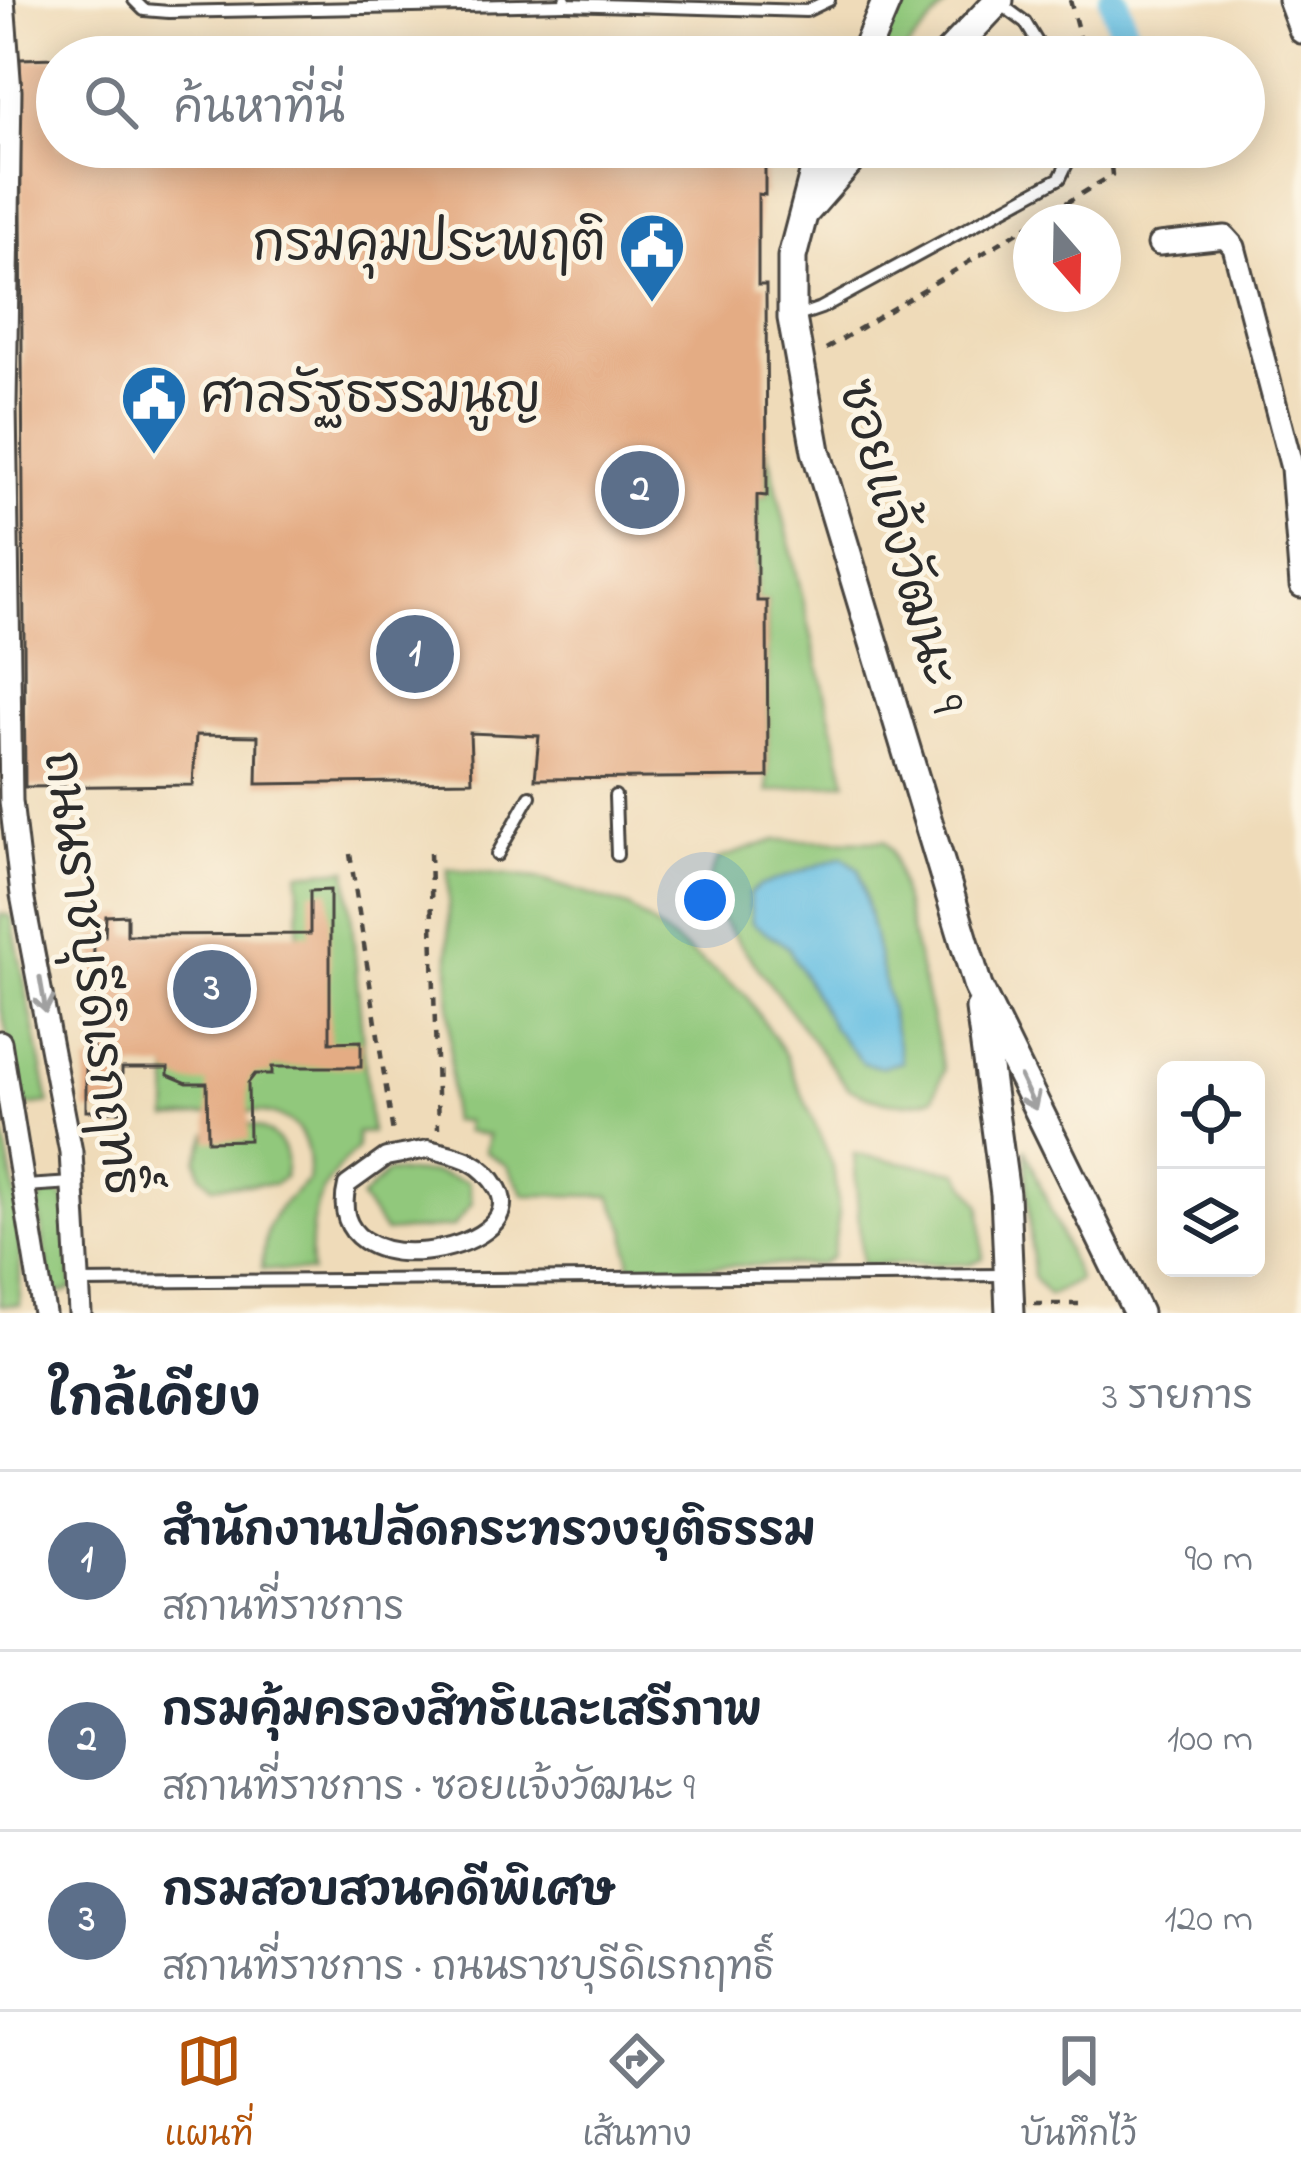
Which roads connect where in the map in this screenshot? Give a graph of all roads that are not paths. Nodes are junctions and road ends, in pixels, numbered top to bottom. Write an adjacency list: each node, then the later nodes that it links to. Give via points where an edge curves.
1 (3, 0): 14 (street, ถนนราชบุรีดิเรกฤทธิ์)
2 (134, 0): 7 (lane, via 144,10 169,12)
3 (829, 0): 9 (lane, via 806,11)
4 (886, 0): 11 (street)
5 (1289, 0): 10 (street)
6 (999, 1): 12 (street); 13 (lane)
7 (421, 2): 8 (lane)
8 (565, 2): 9 (lane)
9 (610, 3)
10 (1301, 32)
11 (871, 36)
12 (965, 36)
13 (1033, 36)
14 (5, 92): 23 (street, ถนนราชบุรีดิเรกฤทธิ์)
15 (815, 168): 18 (street, ซอยแจ้งวัฒนะ 9)
16 (844, 168): 18 (street)
17 (1065, 168): 20 (lane, via 1060,178)
18 (801, 218): 20 (street, ซอยแจ้งวัฒนะ 9)
19 (1159, 244): 21 (street, via 1225,237 1234,247)
20 (792, 318): 30 (street, ซอยแจ้งวัฒนะ 9, via 826,489)
21 (1297, 468): 22 (street)
22 (1301, 586)
23 (5, 627): 26 (street, ถนนราชบุรีดิเรกฤทธิ์)
24 (530, 796): 27 (lane)
25 (615, 796): 28 (lane)
26 (6, 813): 29 (street, ถนนราชบุรีดิเรกฤทธิ์)
27 (496, 855)
28 (617, 855)
29 (11, 896): 33 (street, ถนนราชบุรีดิเรกฤทธิ์, one-way to 33)
30 (978, 987): 35 (street, ซอยแจ้งวัฒนะ 9); 40 (street, ซอยแจ้งวัฒนะ 9, one-way to 40)
31 (0, 1042): 34 (street, ถนนราชบุรีดิเรกฤทธิ์)
32 (438, 1151): 32 (street, via 396,1155 364,1169 347,1185 341,1209 349,1229 369,1246 440,1251 479,1239 501,1217 504,1199 487,1171)
33 (75, 1183): 34 (lane); 36 (street, ถนนราชบุรีดิเรกฤทธิ์)
34 (26, 1186): 38 (street, ถนนราชบุรีดิเรกฤทธิ์)
35 (1009, 1275): 36 (lane); 37 (street, ซอยแจ้งวัฒนะ 9)
36 (79, 1282): 39 (street, ถนนราชบุรีดิเรกฤทธิ์)
37 (1022, 1309)
38 (44, 1313)
39 (80, 1313)
40 (1138, 1313)

